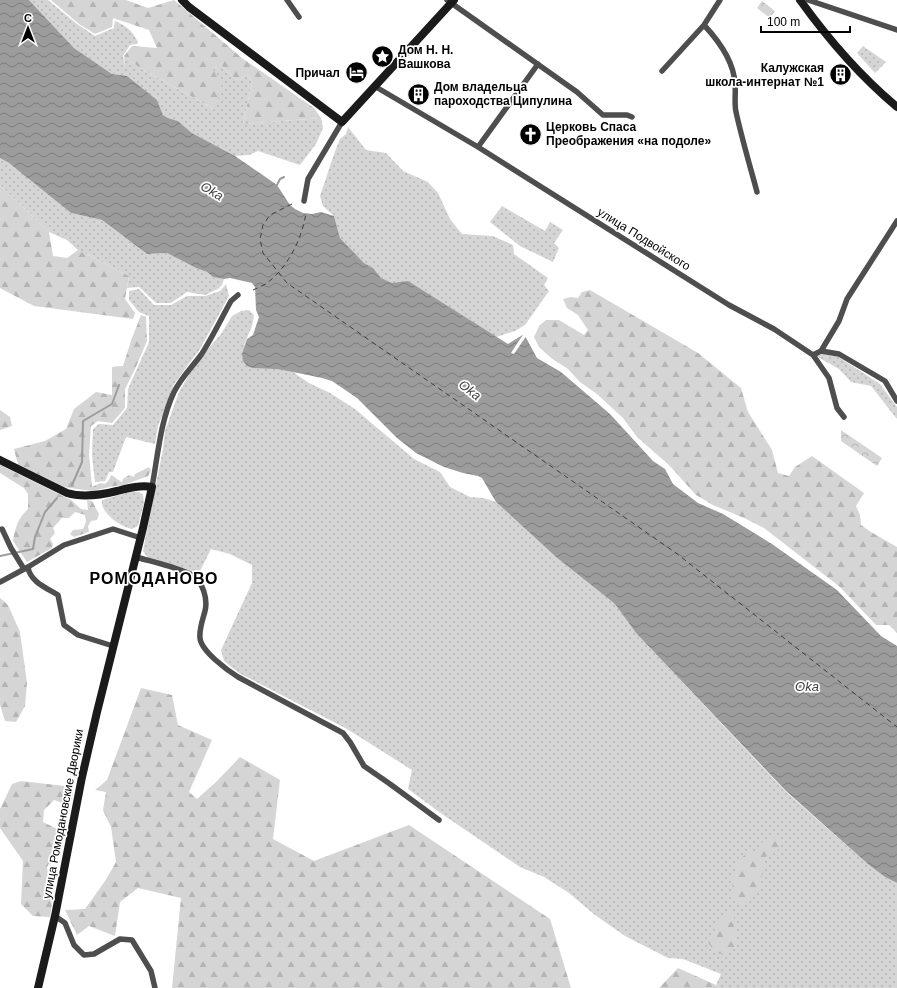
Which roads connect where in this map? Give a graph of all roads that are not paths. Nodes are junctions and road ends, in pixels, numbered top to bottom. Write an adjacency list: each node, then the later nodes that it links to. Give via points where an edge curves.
1 (182, 0): 15 (street)
2 (287, 0): 7 (street)
3 (720, 0): 8 (street)
4 (800, 0): 13 (street, via 840,52)
5 (808, 0): 9 (street)
6 (451, 1): 10 (street); 12 (street)
7 (299, 17)
8 (704, 25): 11 (street); 17 (street, via 729,61 735,82 736,109)
9 (897, 30)
10 (538, 64): 14 (street, via 577,92 603,115); 16 (street)
11 (662, 71)
12 (376, 87): 15 (street); 16 (street, улица Подвойского)
13 (897, 107)
14 (632, 117)
15 (342, 122): 18 (street, via 308,179)
16 (478, 147): 22 (street, улица Подвойского)
17 (757, 192)
18 (304, 201)
19 (897, 221): 21 (street, via 847,299 839,321)
20 (238, 295): 26 (street, via 231,301 201,354 175,392 161,433)
21 (821, 351): 22 (street); 23 (street, via 839,354 885,381)
22 (813, 355): 24 (street, via 829,378 837,408)
23 (897, 401)
24 (844, 417)
25 (0, 460): 26 (street, via 79,496)
26 (152, 487): 28 (street, улица Ромодановские Дворики)
27 (2, 529): 30 (street, via 11,548)
28 (141, 538): 29 (street, улица Ромодановские Дворики); 30 (street, via 113,529 64,545)
29 (136, 557): 32 (street, улица Ромодановские Дворики); 33 (street, via 192,575 200,582 206,609 200,639 209,654 222,667 343,733 364,766)
30 (26, 568): 31 (street); 32 (street, via 40,584 58,595 64,625 78,635)
31 (0, 582)
32 (114, 646): 34 (street, улица Ромодановские Дворики, via 82,777)
33 (439, 820)
34 (55, 916): 35 (street, улица Ромодановские Дворики); 36 (street, via 65,923 74,945 84,955 94,954 120,940 132,940 151,970)
35 (38, 988)
36 (155, 988)

